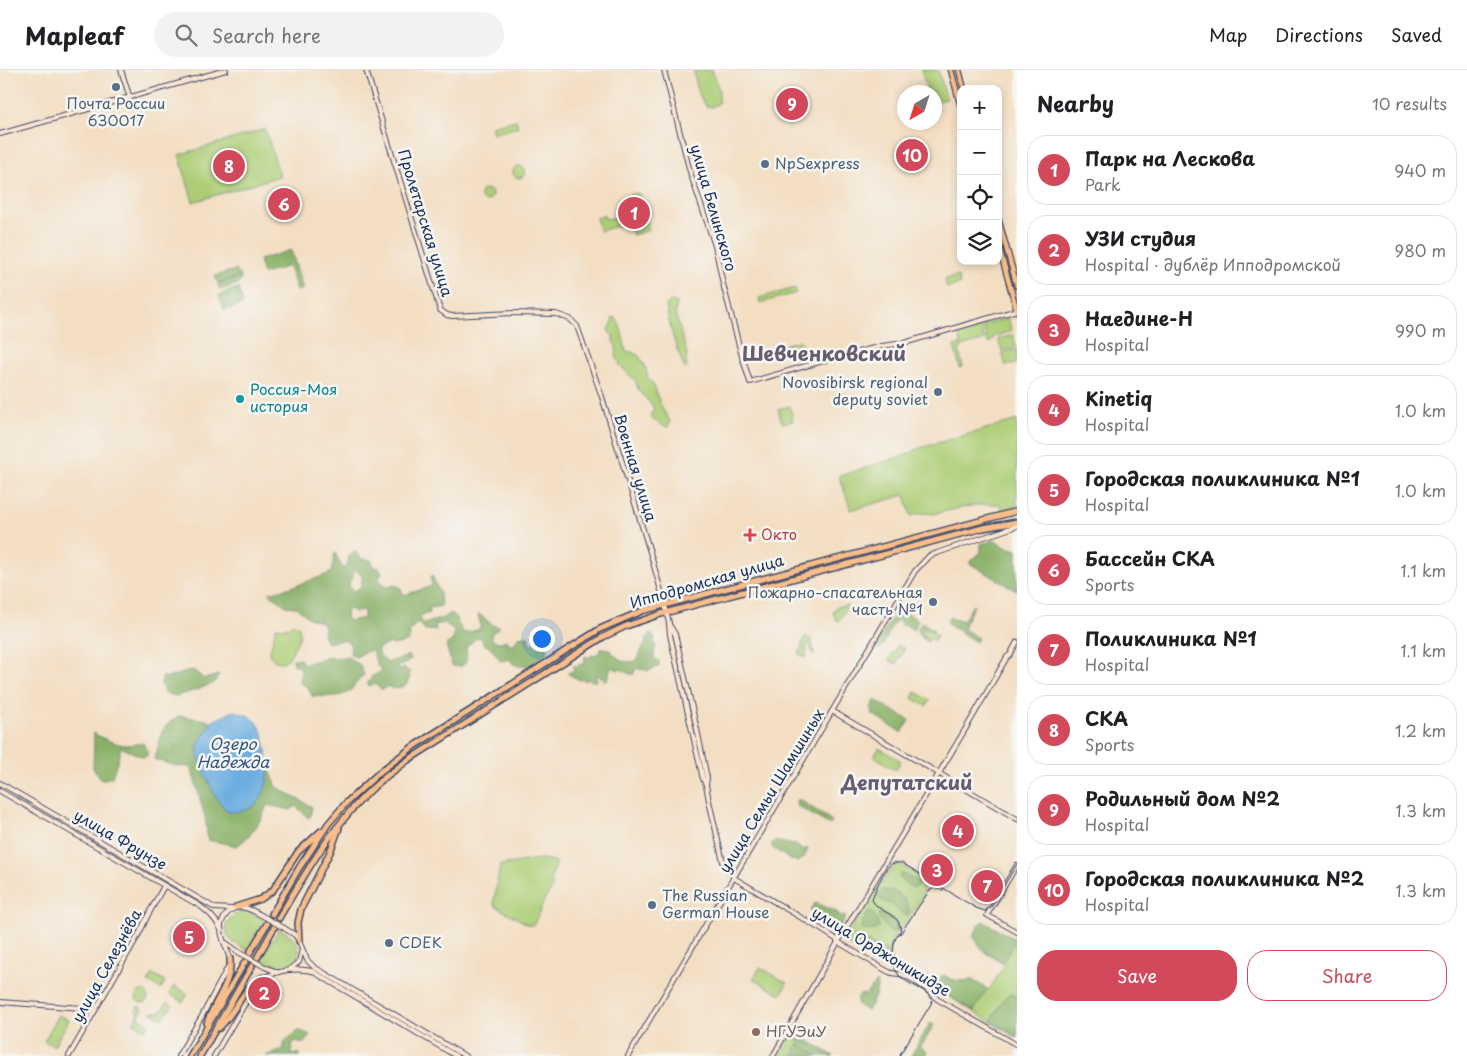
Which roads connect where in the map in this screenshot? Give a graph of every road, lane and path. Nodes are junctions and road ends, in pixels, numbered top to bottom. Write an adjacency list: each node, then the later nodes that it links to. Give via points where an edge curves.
1 (121, 70): 9 (main road)
2 (226, 70): 9 (main road)
3 (366, 70): 15 (main road, Пролетарская улица, via 440,310 452,316 556,314)
4 (664, 70): 14 (main road, улица Белинского, via 750,382)
5 (951, 70): 8 (main road)
6 (959, 70): 7 (main road)
7 (963, 85)
8 (957, 92)
9 (130, 98): 10 (main road)
10 (0, 134)
11 (999, 220): 13 (main road)
12 (1002, 258): 14 (main road)
13 (1017, 286)
14 (1017, 310)
15 (573, 322): 19 (main road, Военная улица, via 602,398)
16 (1017, 510): 19 (highway, Ипподромская улица)
17 (1017, 522): 20 (highway, Ипподромская улица, via 983,528)
18 (1017, 526): 24 (main road, улица Семьи Шамшиных, via 929,556 915,570)
19 (665, 605): 20 (main road, Военная улица); 21 (highway, Ипподромская улица, via 619,620)
20 (666, 613): 22 (highway, Ипподромская улица, via 626,626); 32 (main road, Военная улица, via 682,671 723,862)
21 (591, 635): 22 (highway, via 596,638); 30 (highway, Ипподромская улица, via 414,746 381,771)
22 (595, 642): 29 (highway, Ипподромская улица, via 408,760 378,783)
23 (1017, 642): 25 (main road)
24 (832, 711): 25 (main road); 32 (main road, улица Семьи Шамшиных)
25 (938, 774): 28 (main road); 43 (main road)
26 (0, 783): 34 (main road, улица Фрунзе, via 215,908)
27 (0, 791): 33 (main road, улица Фрунзе)
28 (1017, 819)
29 (343, 820): 36 (highway, Ипподромская улица, via 318,852); 41 (highway, via 300,909)
30 (328, 824): 34 (highway, via 298,852 273,890 261,899); 35 (highway, Ипподромская улица)
31 (1017, 865): 40 (main road, via 987,915)
32 (734, 878): 43 (main road, улица Орджоникидзе); 66 (main road, улица Семьи Шамшиных)
33 (164, 886): 39 (main road, улица Фрунзе, via 210,913); 55 (main road, улица Селезнёва)
34 (233, 908): 39 (main road); 41 (main road, улица Фрунзе, bridge, via 255,911 295,935)
35 (272, 914)
36 (279, 918)
37 (268, 922): 45 (highway)
38 (275, 926): 46 (highway)
39 (220, 928): 42 (main road)
40 (1017, 932)
41 (299, 941): 44 (main road)
42 (224, 942): 47 (main road); 52 (main road, bridge)
43 (838, 942): 58 (main road, улица Орджоникидзе, via 891,973 921,985 938,999); 67 (main road)
44 (302, 948): 50 (main road, via 299,962); 51 (main road)
45 (249, 954)
46 (256, 958)
47 (230, 959): 56 (highway, via 231,970 210,1012); 60 (main road, via 226,972)
48 (245, 962): 56 (highway)
49 (252, 966): 57 (highway)
50 (290, 969): 51 (main road); 52 (main road)
51 (313, 969): 64 (main road); 65 (main road)
52 (277, 972): 53 (main road)
53 (262, 978): 57 (highway, via 247,990); 63 (main road)
54 (0, 1002): 55 (main road)
55 (96, 1009): 59 (main road, улица Селезнёва)
56 (205, 1031): 61 (highway)
57 (213, 1033): 62 (highway)
58 (1017, 1045)
59 (69, 1056)
60 (178, 1056)
61 (190, 1056)
62 (200, 1056)
63 (214, 1056)
64 (456, 1056)
65 (465, 1056)
66 (628, 1056)
67 (773, 1056)

